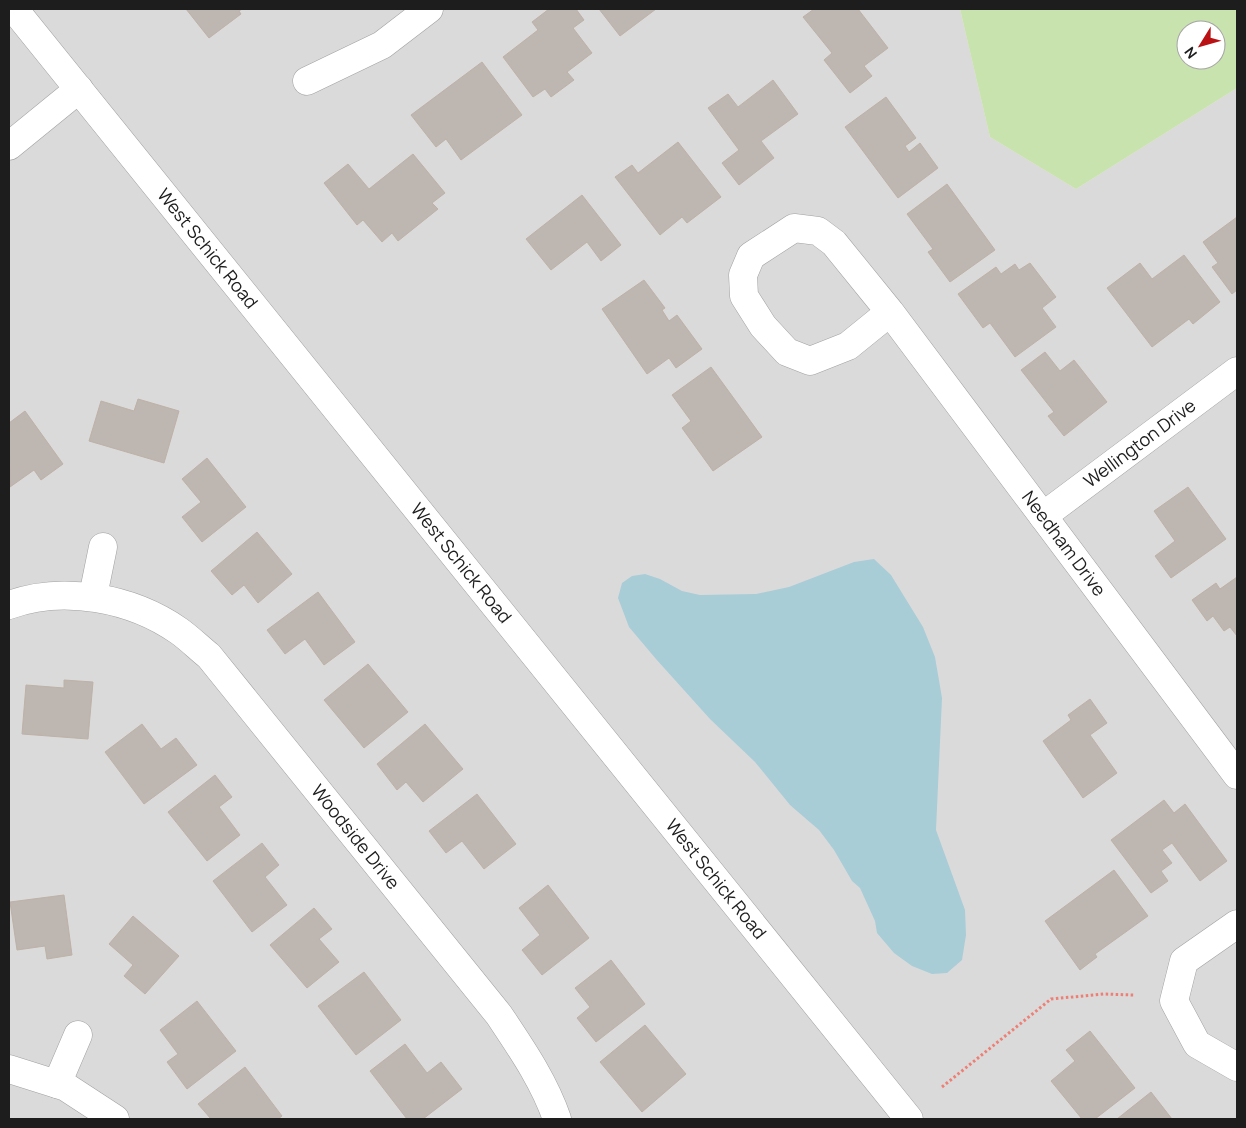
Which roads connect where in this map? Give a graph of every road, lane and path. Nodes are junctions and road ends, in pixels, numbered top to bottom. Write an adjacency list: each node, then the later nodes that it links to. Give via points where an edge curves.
1 (14, 9): 4 (street, West Schick Road)
2 (429, 9): 3 (street, via 382,45)
3 (307, 81)
4 (79, 89): 5 (street); 22 (street, West Schick Road)
5 (9, 146)
6 (890, 312): 6 (street, Needham Drive, via 834,243 818,231 794,228 751,256 743,275 744,296 763,326 787,352 810,361 848,346); 8 (street, Needham Drive)
7 (1237, 371): 8 (street, Wellington Drive)
8 (1043, 516): 12 (street, Needham Drive)
9 (103, 547): 10 (street)
10 (100, 598): 11 (street, Woodside Drive, via 51,597); 21 (street, Woodside Drive, via 134,608 163,622 209,656 499,1015 532,1065)
11 (9, 605)
12 (1237, 775)
13 (1237, 924): 16 (street, via 1184,961 1174,1001 1197,1044)
14 (1134, 994): 19 (path, via 1051,999)
15 (78, 1036): 18 (street)
16 (1237, 1067)
17 (9, 1070): 18 (street)
18 (57, 1084): 20 (street)
19 (942, 1087)
20 (115, 1119)
21 (558, 1119)
22 (909, 1119)

